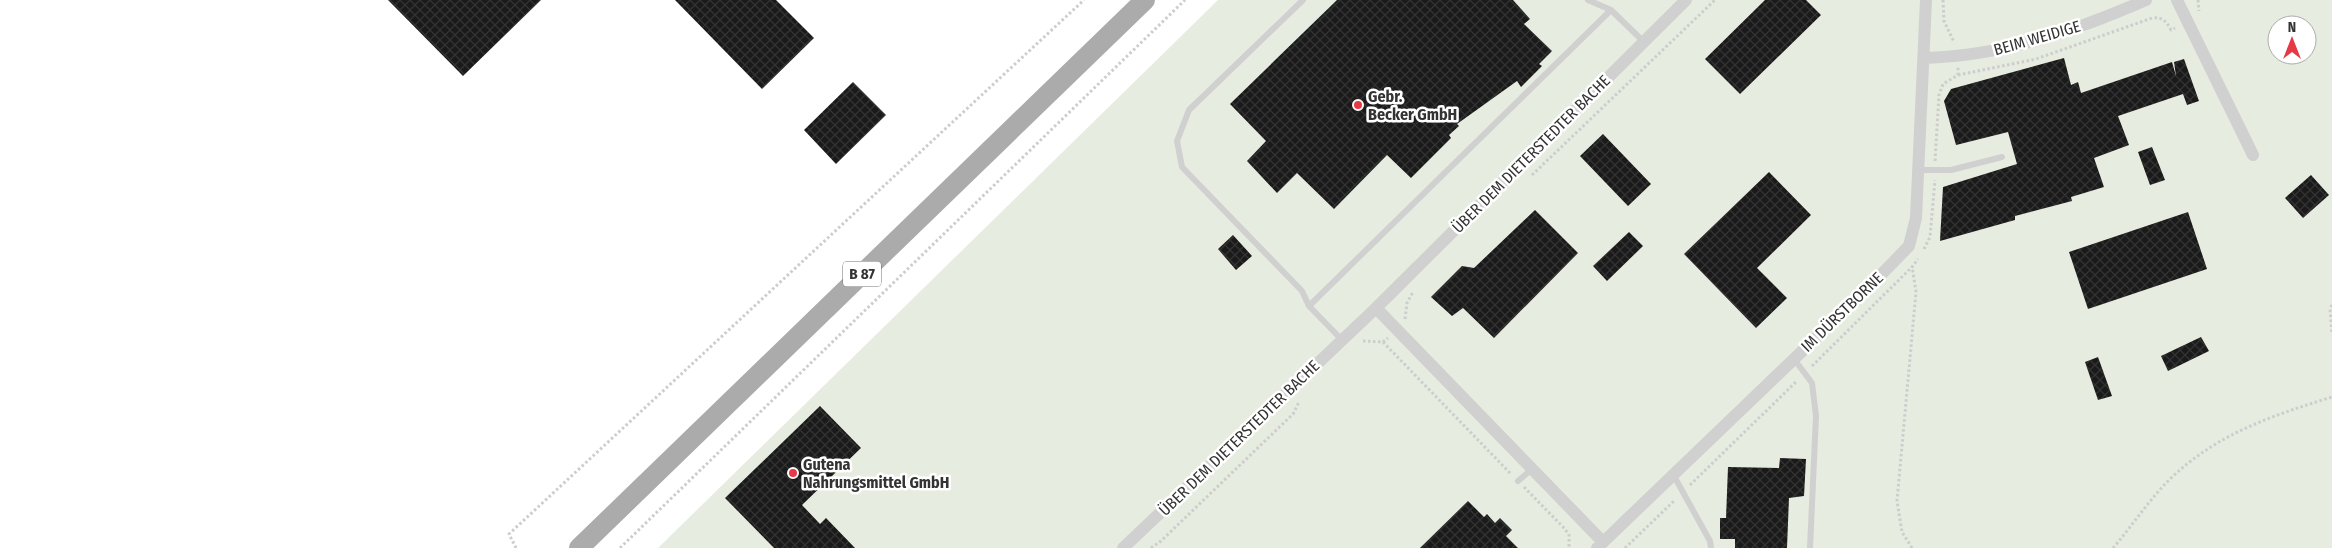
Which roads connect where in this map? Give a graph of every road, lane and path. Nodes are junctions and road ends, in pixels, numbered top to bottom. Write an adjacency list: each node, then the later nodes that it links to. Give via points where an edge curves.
1 (1084, 0): 38 (path, via 509,534)
2 (1145, 0): 39 (main road, B 87)
3 (1185, 0): 40 (path)
4 (1303, 0): 23 (lane, via 1189,110 1176,141 1182,167 1302,291)
5 (1588, 0): 12 (lane)
6 (1686, 0): 14 (street, ÜBER DEM DIETERSTEDTER BACHE)
7 (1715, 0): 20 (path)
8 (1926, 0): 15 (street, IM DÜRSTBORNE)
9 (2146, 0): 15 (street, BEIM WEIDIGE, via 2016,46 1978,55)
10 (2177, 0): 13 (street)
11 (2198, 0): 13 (path, via 2199,15)
12 (1611, 10): 14 (lane); 23 (lane)
13 (2188, 22): 16 (path, via 2171,30 2166,21 2152,18 2036,59); 17 (street)
14 (1643, 41): 25 (street, ÜBER DEM DIETERSTEDTER BACHE)
15 (1924, 58): 19 (street, IM DÜRSTBORNE)
16 (1958, 75)
17 (2253, 155)
18 (2002, 157): 19 (lane, via 1951,170)
19 (1919, 170): 21 (street, IM DÜRSTBORNE, via 1916,218)
20 (1531, 176)
21 (1908, 246): 31 (street, IM DÜRSTBORNE); 46 (path, via 1916,292 1897,500 1902,532)
22 (1419, 285): 26 (path, via 1408,303 1403,324)
23 (1309, 306): 28 (lane)
24 (2331, 307): 27 (path)
25 (1376, 308): 26 (street); 28 (street, ÜBER DEM DIETERSTEDTER BACHE)
26 (1397, 330): 29 (path); 34 (street)
27 (2332, 334)
28 (1342, 340): 41 (street, ÜBER DEM DIETERSTEDTER BACHE)
29 (1383, 342): 30 (path, via 1363,341); 36 (path)
30 (1358, 344)
31 (1794, 359): 35 (street, IM DÜRSTBORNE); 45 (lane, via 1812,382 1816,416)
32 (1306, 395): 42 (path, via 1293,414)
33 (2332, 397): 47 (path, via 2235,432 2198,455 2168,480)
34 (1532, 469): 36 (lane); 37 (street)
35 (1674, 476): 37 (street, IM DÜRSTBORNE); 44 (lane, via 1710,541)
36 (1518, 481): 43 (path, via 1565,529 1569,535)
37 (1600, 545)
38 (516, 548)
39 (579, 548)
40 (620, 548)
41 (1123, 548)
42 (1151, 548)
43 (1568, 548)
44 (1710, 548)
45 (1810, 548)
46 (1912, 548)
47 (2114, 548)

